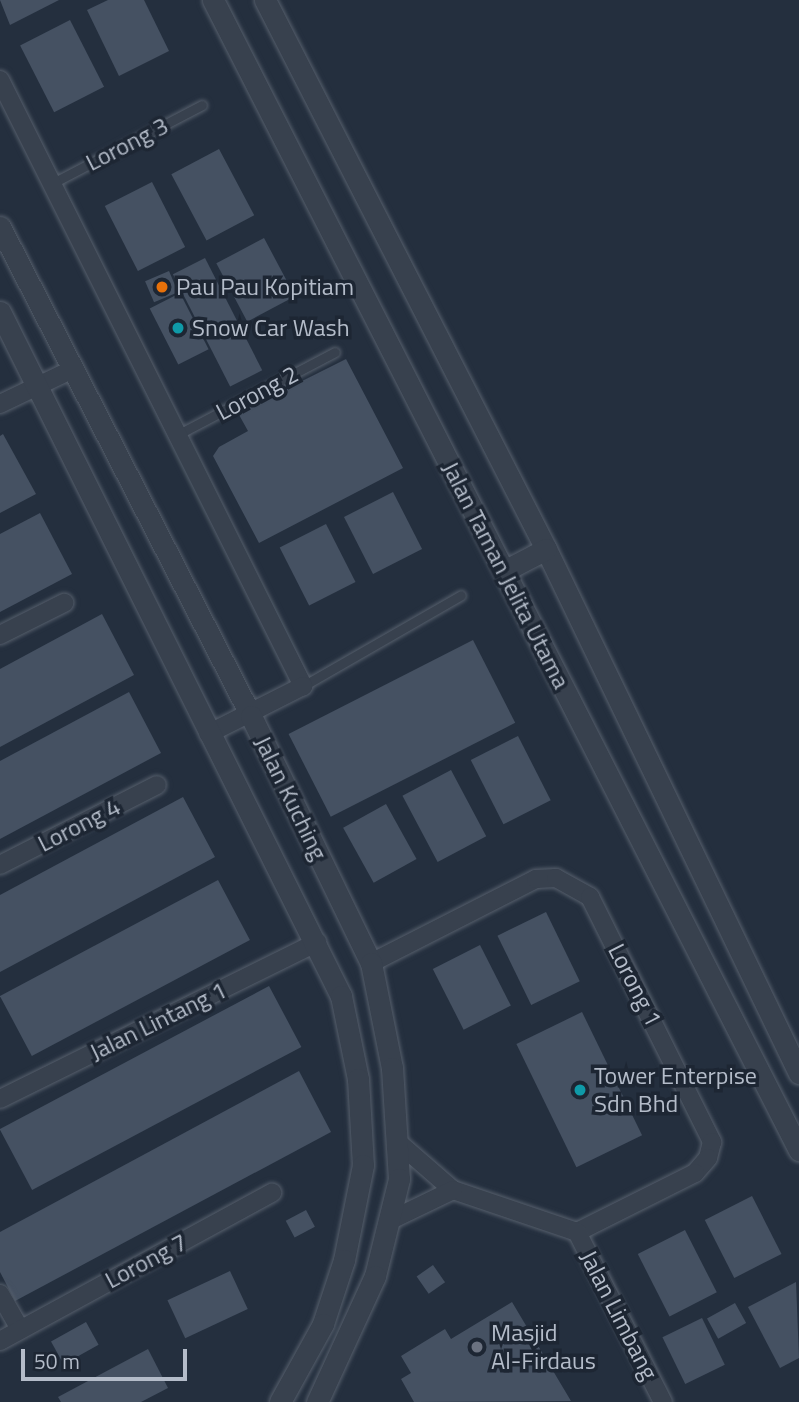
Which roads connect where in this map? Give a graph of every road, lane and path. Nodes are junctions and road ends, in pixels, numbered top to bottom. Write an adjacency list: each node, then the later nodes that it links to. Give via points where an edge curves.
1 (213, 0): 14 (street, Jalan Taman Jelita Utama)
2 (265, 0): 13 (street, Jalan Taman Jelita Utama)
3 (0, 80): 5 (street)
4 (202, 105): 5 (lane, Lorong 3)
5 (52, 183): 12 (street)
6 (0, 227): 9 (street, Jalan Kuching)
7 (0, 312): 10 (street, Jalan Kuching)
8 (335, 352): 12 (lane, Lorong 2)
9 (73, 369): 10 (street); 19 (street, Jalan Kuching)
10 (38, 385): 11 (street); 20 (street, Jalan Kuching)
11 (0, 404)
12 (179, 434): 18 (street)
13 (547, 549): 14 (street); 25 (street, Jalan Taman Jelita Utama)
14 (504, 571): 28 (street, Jalan Taman Jelita Utama)
15 (461, 595): 18 (lane)
16 (64, 603): 17 (street)
17 (0, 635)
18 (303, 686): 19 (street)
19 (251, 716): 20 (street); 24 (street, Jalan Kuching)
20 (208, 734): 23 (street, Jalan Kuching)
21 (157, 785): 22 (street, Lorong 4)
22 (0, 864)
23 (317, 942): 26 (street, Jalan Lintang 1); 36 (street, Jalan Kuching, via 341,996 358,1079 363,1166 344,1260 323,1324)
24 (371, 963): 27 (street, Jalan Kuching, via 392,1068); 32 (street, Lorong 1, via 536,879 556,878 590,897 712,1142 708,1158 695,1173)
25 (799, 1073)
26 (0, 1099)
27 (400, 1144): 29 (street, Jalan Limbang); 31 (street, Jalan Kuching, via 399,1179)
28 (799, 1150)
29 (453, 1190): 31 (street); 32 (street, Jalan Limbang)
30 (272, 1193): 34 (street, Lorong 7)
31 (389, 1221): 37 (street, Jalan Kuching, via 375,1276)
32 (577, 1232): 38 (street, Jalan Limbang)
33 (0, 1294): 34 (street)
34 (20, 1329): 35 (street, Lorong 7)
35 (0, 1340)
36 (280, 1402)
37 (317, 1402)
38 (663, 1402)

